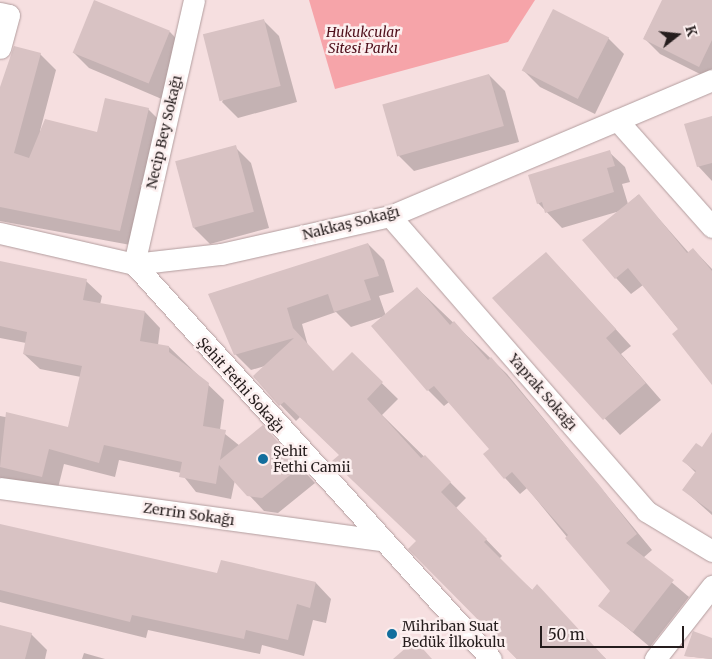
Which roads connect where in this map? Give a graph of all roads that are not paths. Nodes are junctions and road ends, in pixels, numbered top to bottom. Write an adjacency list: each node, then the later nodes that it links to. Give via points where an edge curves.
1 (194, 0): 9 (street, Necip Bey Sokağı)
2 (0, 13): 3 (street, via 9,15)
3 (0, 48)
4 (712, 80): 5 (street, Nakkaş Sokağı)
5 (617, 120): 6 (street, Nakkaş Sokağı); 7 (street)
6 (390, 216): 9 (street, Nakkaş Sokağı, via 221,254); 12 (street, Yaprak Sokağı, via 646,511)
7 (712, 227)
8 (0, 233): 9 (street, Nakkaş Sokağı)
9 (134, 264): 11 (street, Şehit Fethi Sokağı)
10 (0, 488): 11 (street, Zerrin Sokağı)
11 (379, 540): 14 (street, Şehit Fethi Sokağı)
12 (712, 551)
13 (712, 586): 15 (street)
14 (491, 659)
15 (655, 659)

